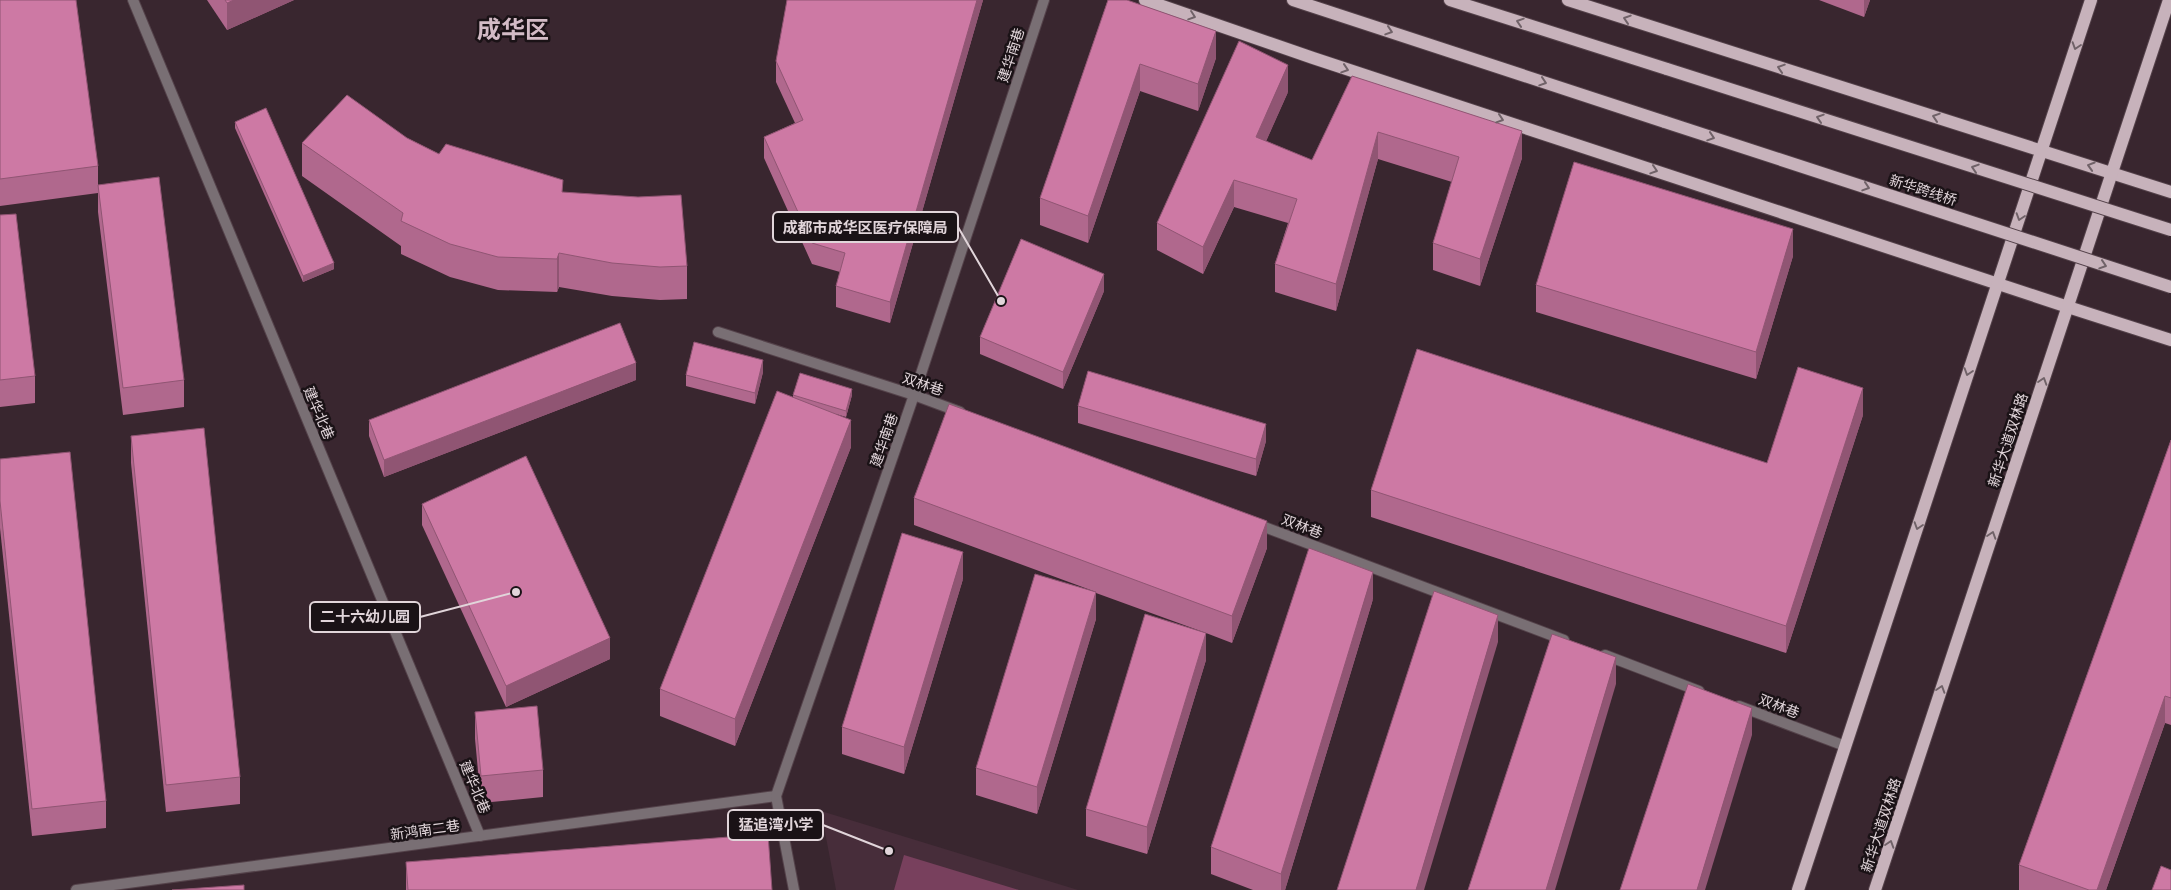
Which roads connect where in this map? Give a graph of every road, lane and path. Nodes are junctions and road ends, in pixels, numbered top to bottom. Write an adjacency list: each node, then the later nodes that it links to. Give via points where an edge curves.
1 (133, 0): 27 (street, 建华北巷)
2 (1044, 0): 18 (street, 建华南巷)
3 (1146, 0): 13 (main road, one-way to 13)
4 (1293, 0): 14 (main road, 新华跨线桥, one-way to 14, bridge)
5 (1450, 0): 12 (main road, one-way to 5, bridge)
6 (1568, 0): 9 (main road, one-way to 6)
7 (2091, 0): 9 (main road, one-way to 9)
8 (2169, 0): 10 (main road, 新华大道双林路)
9 (2042, 151): 10 (main road, one-way to 9); 13 (main road, one-way to 13)
10 (2112, 173): 11 (main road); 15 (main road, 新华大道双林路)
11 (2171, 192)
12 (2171, 230)
13 (1998, 283): 15 (main road); 25 (main road, one-way to 25)
14 (2171, 287)
15 (2068, 307): 17 (main road); 31 (main road, 新华大道双林路, one-way to 15)
16 (718, 332): 18 (street, 双林巷)
17 (2171, 340)
18 (914, 394): 19 (street, 双林巷); 26 (street, 建华南巷)
19 (970, 416)
20 (1240, 518): 21 (street, 双林巷)
21 (1575, 644)
22 (1594, 651): 23 (street)
23 (1706, 693)
24 (1734, 704): 25 (street, 双林巷)
25 (1845, 746): 30 (main road)
26 (776, 796): 27 (street, 新鸿南二巷); 29 (street, 建华南巷)
27 (480, 836): 28 (street, 新鸿南二巷)
28 (82, 890)
29 (794, 890)
30 (1798, 890)
31 (1875, 890)

